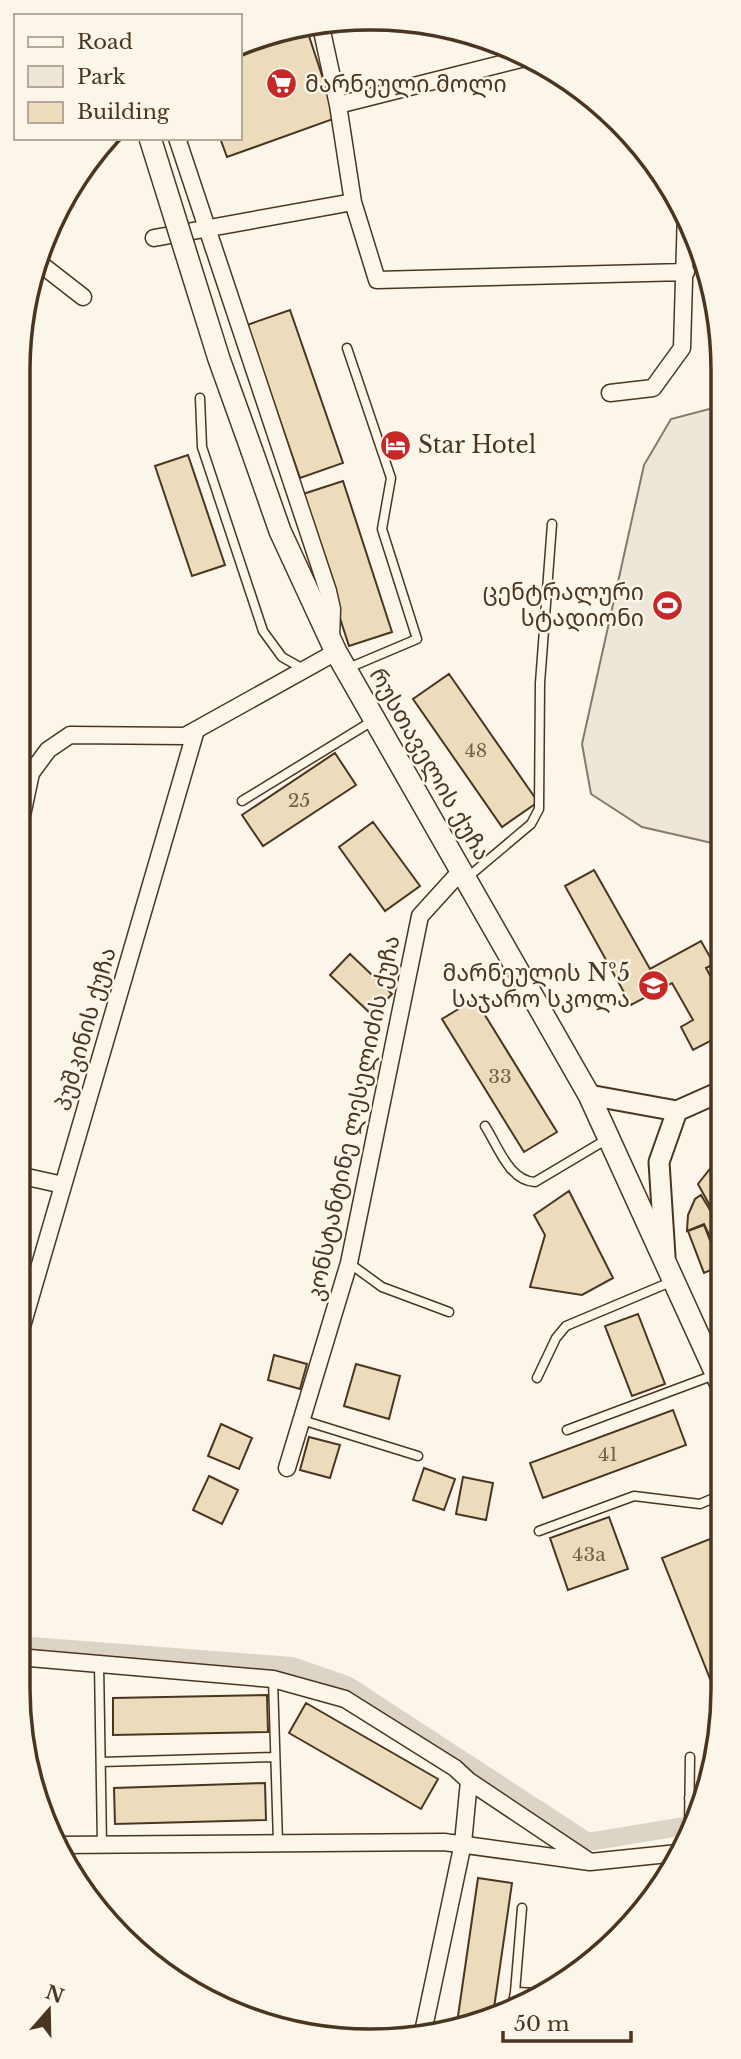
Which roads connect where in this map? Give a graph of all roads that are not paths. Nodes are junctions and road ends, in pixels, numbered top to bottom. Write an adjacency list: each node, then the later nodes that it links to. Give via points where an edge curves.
1 (322, 33): 3 (street)
2 (512, 61): 3 (street)
3 (338, 105): 6 (street)
4 (151, 140): 17 (main road, რუსთაველის ქუჩა, bridge, via 280,531)
5 (178, 140): 7 (street)
6 (353, 201): 7 (street); 11 (street, via 377,280)
7 (208, 228): 8 (street); 17 (street, via 328,591)
8 (154, 238)
9 (686, 241): 11 (street)
10 (46, 268): 12 (street)
11 (685, 272): 14 (street, via 682,348 653,388)
12 (83, 297)
13 (347, 348): 17 (lane, via 391,478 382,529 417,639)
14 (610, 393)
15 (200, 398): 18 (lane, via 202,447 263,631 282,657)
16 (552, 524): 23 (lane, via 540,683 539,809 531,824)
17 (338, 654): 18 (street); 19 (main road, რუსთაველის ქუჩა)
18 (305, 670): 20 (street)
19 (374, 720): 22 (lane); 23 (main road, რუსთაველის ქუჩა)
20 (197, 730): 21 (street, via 185,736 70,736 48,750); 30 (street, პუშკინის ქუჩა)
21 (30, 778)
22 (242, 801)
23 (463, 876): 24 (main road, რუსთაველის ქუჩა); 32 (street, კონსტანტინე ლესელიძის ქუჩა, via 420,916)
24 (589, 1095): 26 (street); 28 (main road, რუსთაველის ქუჩა)
25 (711, 1096): 26 (street)
26 (677, 1111): 31 (street, via 659,1162)
27 (485, 1126): 28 (lane, via 516,1176 525,1182 535,1182)
28 (610, 1137): 31 (main road, რუსთაველის ქუჩა)
29 (30, 1178): 30 (street)
30 (63, 1185): 34 (street, პუშკინის ქუჩა)
31 (665, 1256): 33 (main road, რუსთაველის ქუჩა)
32 (349, 1264): 35 (lane, via 382,1287); 39 (street, კონსტანტინე ლესელიძის ქუჩა)
33 (676, 1280): 36 (main road, რუსთაველის ქუჩა); 37 (lane, via 566,1326)
34 (30, 1299)
35 (449, 1312)
36 (711, 1361)
37 (537, 1378)
38 (711, 1385): 40 (lane)
39 (302, 1420): 41 (lane); 42 (street, კონსტანტინე ლესელიძის ქუჩა)
40 (567, 1430)
41 (418, 1455)
42 (287, 1468)
43 (711, 1499): 44 (lane, via 700,1504 634,1496)
44 (539, 1531)
45 (30, 1658): 46 (street)
46 (99, 1664): 47 (street); 50 (lane)
47 (273, 1679): 48 (lane); 51 (street, via 345,1699)
48 (275, 1757): 50 (lane); 55 (lane)
49 (690, 1757): 52 (lane)
50 (101, 1762): 58 (lane)
51 (469, 1781): 56 (street); 60 (street)
52 (689, 1798): 53 (lane); 54 (lane)
53 (693, 1798)
54 (689, 1808)
55 (278, 1843): 56 (street); 58 (street)
56 (463, 1843): 60 (street); 65 (street)
57 (68, 1845): 58 (street)
58 (102, 1845)
59 (669, 1854): 60 (street)
60 (590, 1861)
61 (522, 1908): 62 (lane)
62 (515, 1992): 63 (lane); 64 (lane)
63 (524, 1992)
64 (514, 1997)
65 (425, 2025)

